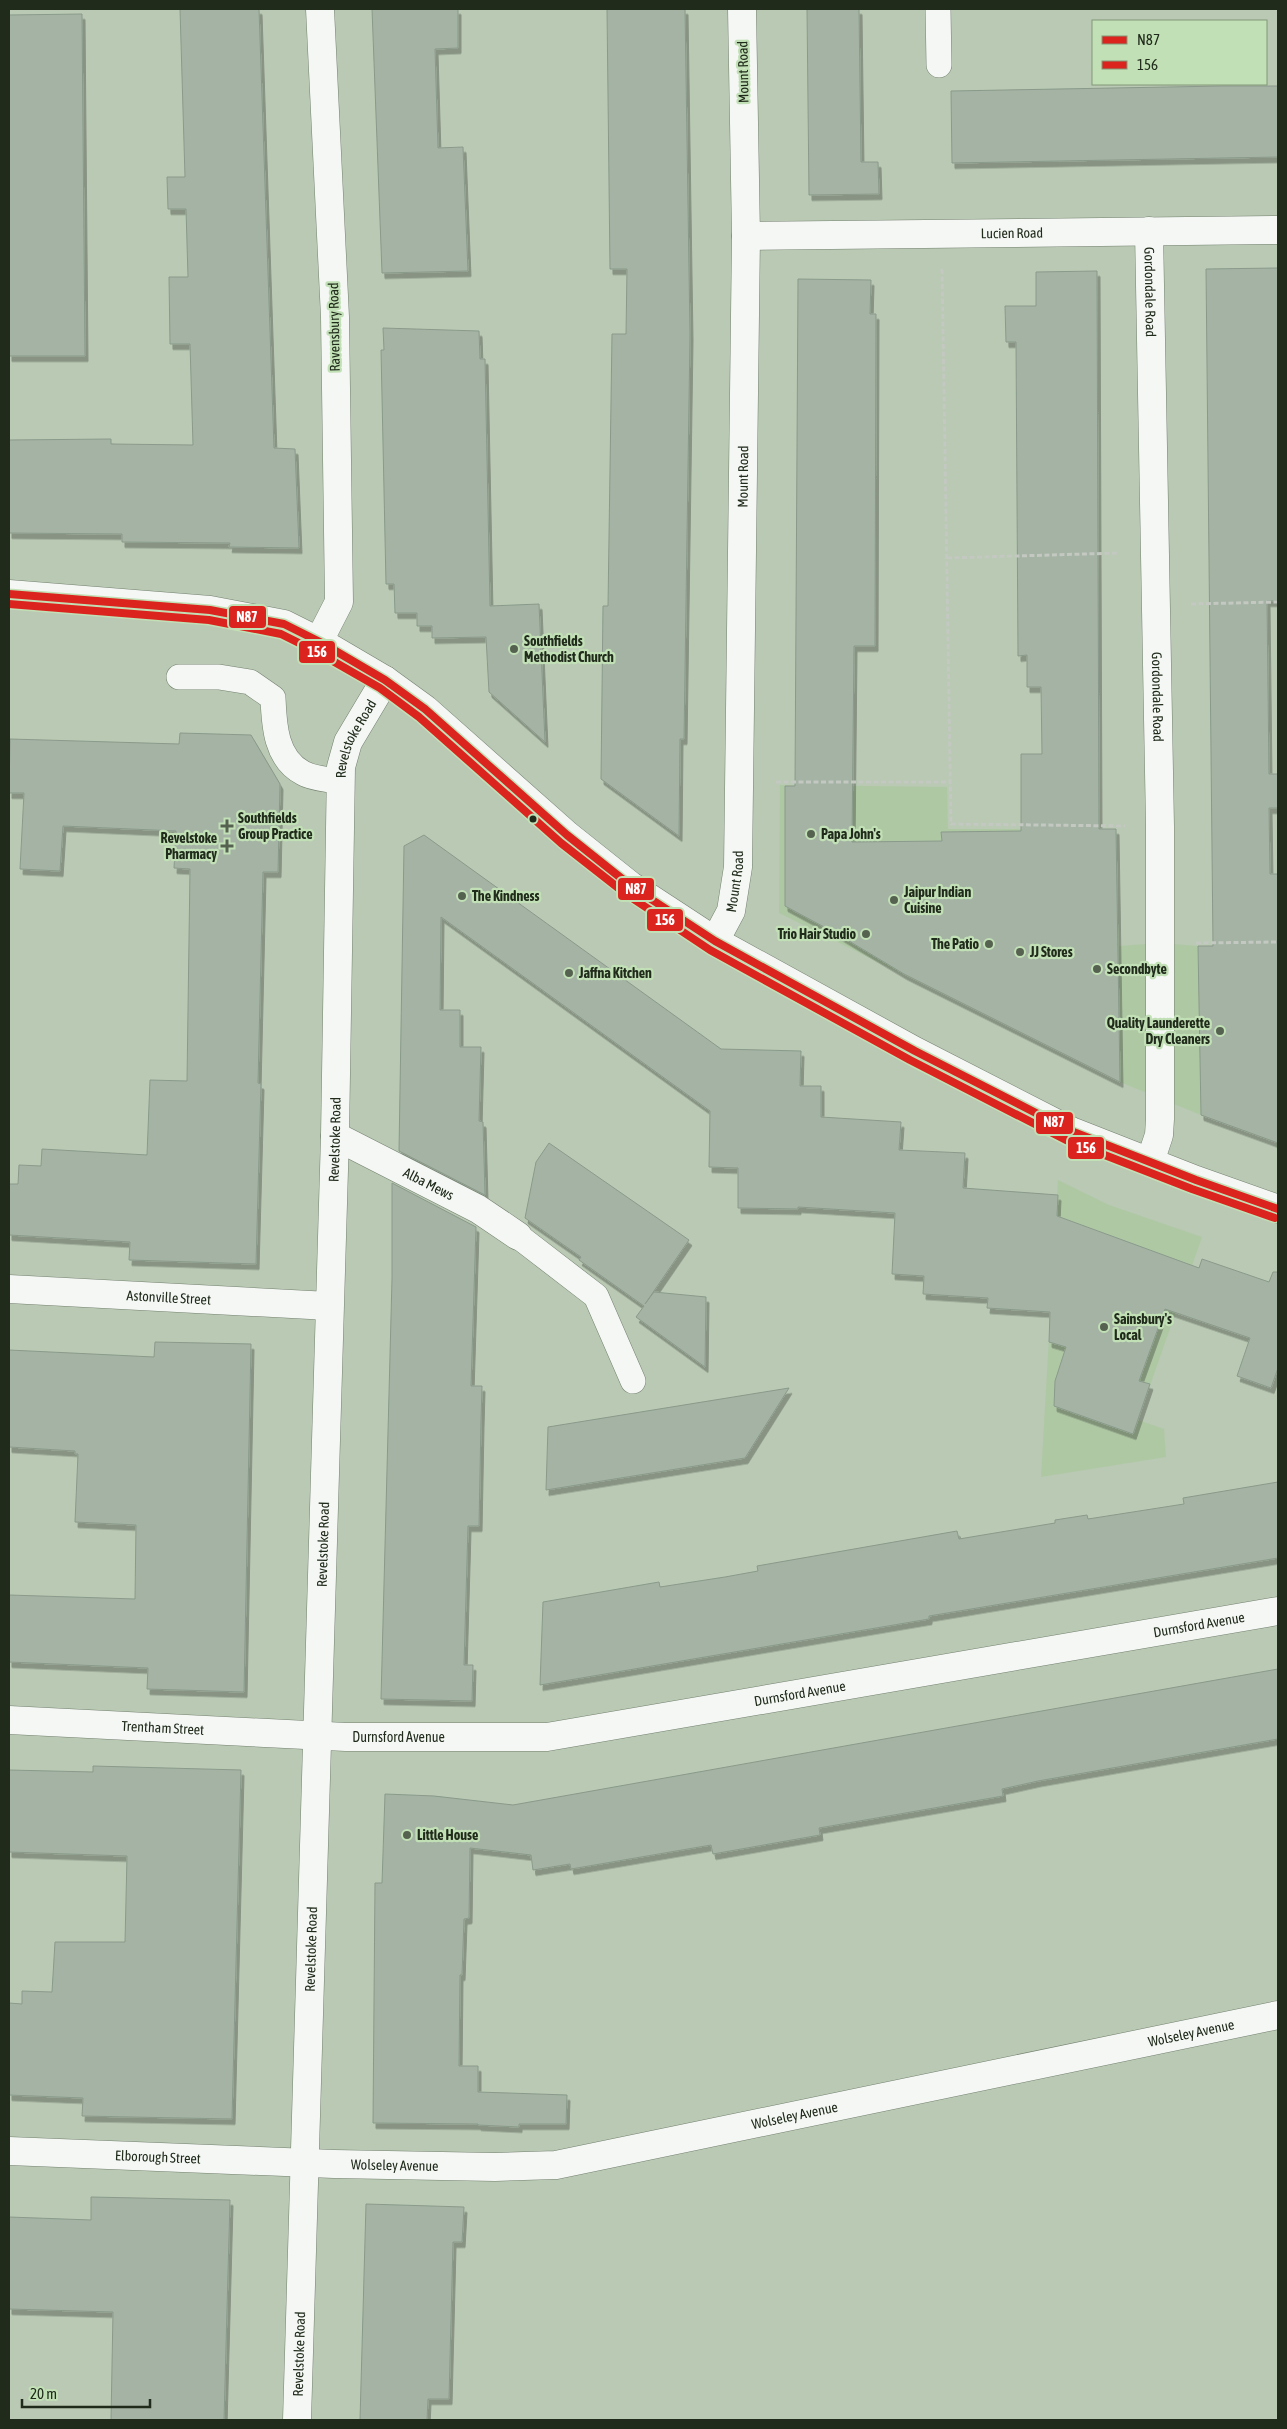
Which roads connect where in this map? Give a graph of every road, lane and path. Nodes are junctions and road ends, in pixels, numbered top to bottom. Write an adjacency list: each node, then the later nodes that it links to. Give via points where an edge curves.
1 (320, 9): 14 (street, Ravensbury Road, via 335,317 339,602)
2 (742, 9): 8 (street, Mount Road)
3 (938, 9): 4 (lane)
4 (939, 65)
5 (1278, 230): 6 (street, Lucien Road)
6 (1149, 231): 7 (street, Lucien Road); 9 (street, Gordondale Road)
7 (942, 233): 8 (street, Lucien Road); 10 (path)
8 (746, 236): 18 (street, Mount Road)
9 (1155, 552): 10 (path); 13 (street, Gordondale Road)
10 (947, 558): 19 (path)
11 (9, 594): 14 (street, via 210,610 284,624)
12 (1278, 602): 13 (path)
13 (1156, 605): 20 (street, Gordondale Road)
14 (319, 641): 16 (street)
15 (180, 677): 17 (lane, via 250,682 273,698 274,731 288,764 304,774)
16 (385, 680): 17 (street, Revelstoke Road, via 348,742 341,767); 21 (street, via 425,709 624,881)
17 (341, 782): 24 (street, Revelstoke Road)
18 (738, 782): 19 (path); 21 (street, Mount Road, via 738,867 731,911)
19 (950, 782): 20 (path, via 951,824)
20 (1160, 826): 23 (street, Gordondale Road)
21 (715, 941): 25 (street, via 974,1082 1071,1131)
22 (1278, 942): 23 (path)
23 (1160, 943): 25 (street, Gordondale Road, via 1160,1119 1159,1135)
24 (335, 1136): 27 (street, Alba Mews, via 478,1209); 29 (street, Revelstoke Road)
25 (1150, 1162): 26 (street)
26 (1278, 1209)
27 (518, 1236): 30 (lane, via 596,1296)
28 (9, 1289): 29 (street, Astonville Street)
29 (329, 1306): 33 (street, Revelstoke Road)
30 (633, 1382)
31 (1278, 1611): 33 (street, Durnsford Avenue, via 547,1737)
32 (9, 1720): 33 (street, Trentham Street)
33 (317, 1735): 36 (street, Revelstoke Road)
34 (1278, 2015): 36 (street, Wolseley Avenue, via 556,2165)
35 (9, 2152): 36 (street, Elborough Street)
36 (305, 2163): 37 (street, Revelstoke Road)
37 (297, 2420)

